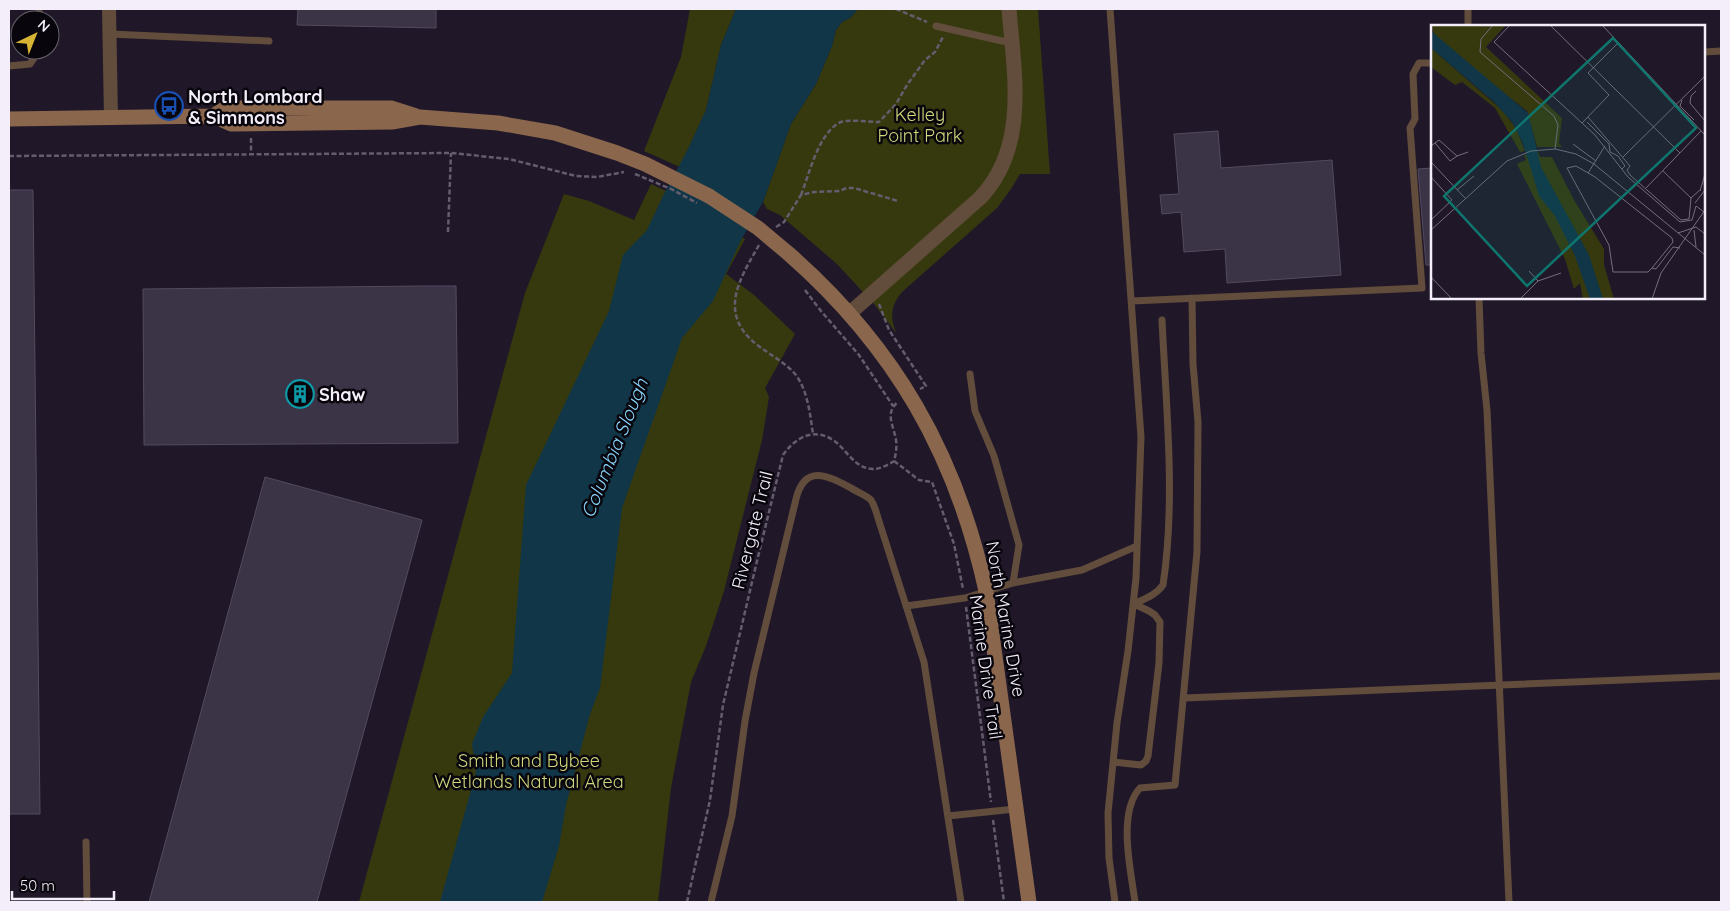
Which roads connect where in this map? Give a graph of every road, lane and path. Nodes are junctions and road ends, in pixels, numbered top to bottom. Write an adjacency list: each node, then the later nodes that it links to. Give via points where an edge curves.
1 (110, 9): 9 (street)
2 (896, 9): 7 (path)
3 (1009, 9): 11 (street)
4 (1110, 9): 30 (lane)
5 (1468, 9): 6 (lane)
6 (1468, 25)
7 (936, 26): 8 (lane)
8 (948, 28): 11 (lane); 22 (path, via 935,52 925,60 896,104 879,122 842,122 832,128 816,152)
9 (110, 34): 10 (lane); 17 (street)
10 (269, 41)
11 (1012, 42): 31 (street, via 1016,107 1010,145 999,174 980,198)
12 (1721, 51): 13 (lane)
13 (1705, 52)
14 (33, 60): 16 (lane, via 30,64)
15 (1431, 63): 28 (lane, via 1419,63 1413,74 1415,119 1410,128 1422,288)
16 (9, 66)
17 (111, 118): 18 (main road, North Marine Drive); 21 (main road, North Marine Drive, via 213,116 226,108 391,108 420,117 526,127 584,142)
18 (9, 119)
19 (451, 153): 20 (path); 21 (path, via 509,159 576,176 597,177); 25 (path)
20 (9, 156)
21 (640, 169): 31 (main road, North Marine Drive, bridge, via 701,192 734,211 789,254)
22 (801, 195): 23 (path, via 854,188); 24 (path, via 784,222)
23 (898, 201)
24 (770, 231)
25 (448, 232)
26 (762, 239): 34 (path, via 739,282 735,294 736,315 746,334 796,376 807,400)
27 (803, 287): 35 (path, via 859,355 893,406 890,413 896,441)
28 (1192, 298): 30 (lane); 44 (lane, via 1198,422 1197,552)
29 (1479, 299): 43 (lane)
30 (1132, 301): 36 (lane, via 1141,437)
31 (850, 313): 38 (main road, North Marine Drive, via 910,394 937,444 961,500)
32 (1162, 320): 40 (lane, via 1169,451 1168,554 1163,585 1155,594)
33 (970, 374): 37 (lane, via 975,411 994,456 1019,545)
34 (813, 434): 35 (path, via 833,440 852,460 864,467 874,469); 51 (path, Rivergate Trail, via 791,444 783,455 723,705 710,800)
35 (894, 461): 39 (path, Marine Drive Trail, via 919,480 932,482 954,544)
36 (1137, 546): 37 (lane, via 1082,570); 40 (lane)
37 (1014, 583): 38 (lane)
38 (986, 591): 39 (lane); 46 (main road, North Marine Drive)
39 (965, 598): 41 (lane); 47 (path, Marine Drive Trail)
40 (1134, 604): 45 (lane); 45 (lane, via 1155,615 1160,622 1159,663 1148,756 1141,765)
41 (906, 606): 48 (lane, via 924,662); 52 (lane, via 870,499 826,476 816,475 806,480 797,493 754,673 732,816)
42 (1721, 676): 43 (lane)
43 (1499, 684): 44 (lane); 58 (lane)
44 (1184, 698): 57 (lane, via 1174,785 1140,788 1133,795 1126,831)
45 (1113, 762): 56 (lane, via 1108,834)
46 (1015, 809): 47 (lane); 55 (main road, North Marine Drive)
47 (992, 810): 48 (lane); 54 (path, Marine Drive Trail)
48 (948, 816): 53 (lane)
49 (86, 842): 50 (lane)
50 (87, 902)
51 (687, 902)
52 (711, 902)
53 (961, 902)
54 (1004, 902)
55 (1029, 902)
56 (1115, 902)
57 (1135, 902)
58 (1509, 902)

